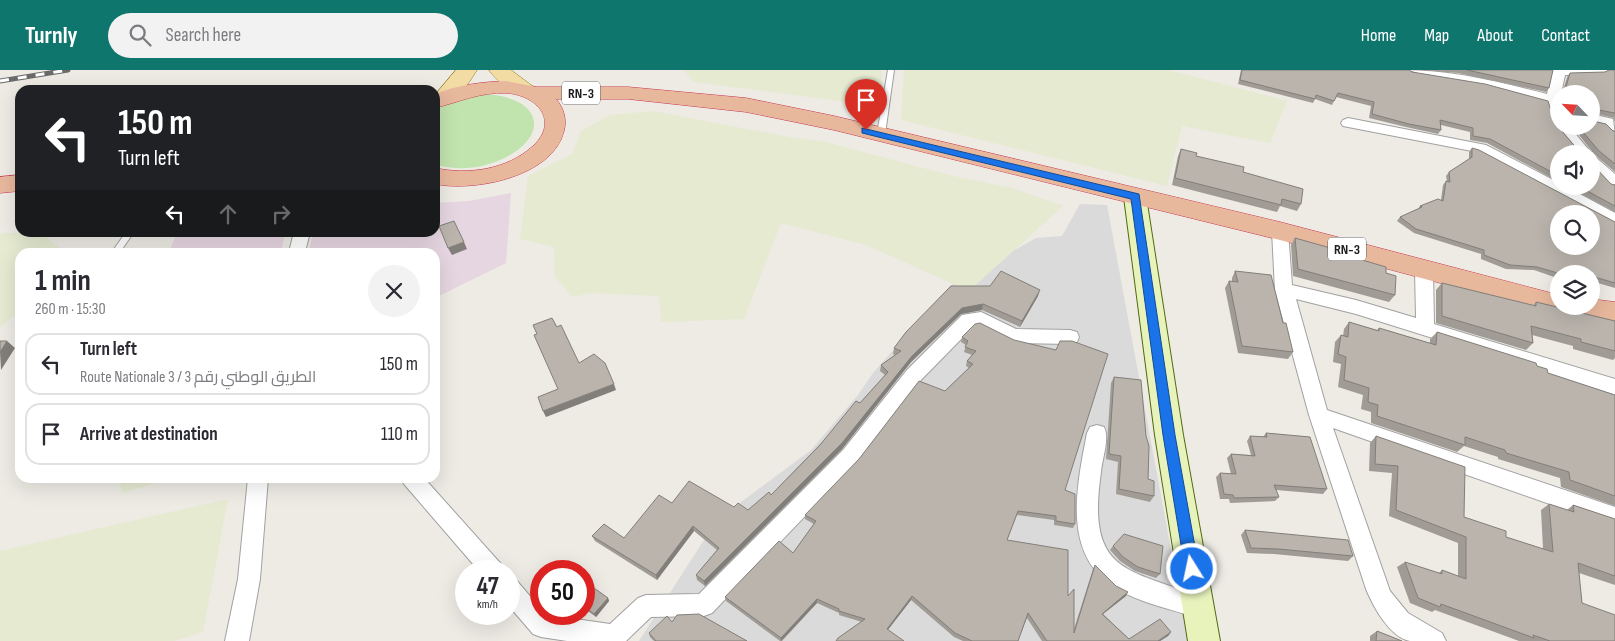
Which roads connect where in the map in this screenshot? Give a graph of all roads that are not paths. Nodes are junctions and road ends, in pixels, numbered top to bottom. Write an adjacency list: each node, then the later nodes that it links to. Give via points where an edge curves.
1 (467, 70): 10 (main road)
2 (499, 70): 8 (main road)
3 (891, 70): 15 (lane)
4 (1410, 70): 11 (street, via 1484,82)
5 (1602, 70): 6 (street)
6 (1559, 71): 7 (street)
7 (1558, 85)
8 (531, 92): 9 (highway, RN-3); 10 (highway, via 488,86); 16 (highway, via 543,99 554,115)
9 (628, 93): 15 (highway, RN-3, via 746,105); 16 (highway, RN-3, via 583,109 558,125)
10 (440, 100)
11 (1550, 112)
12 (1600, 120): 14 (street)
13 (1348, 123): 25 (street, via 1481,148)
14 (1613, 123)
15 (881, 134): 24 (highway, RN-3)
16 (552, 135): 21 (highway, via 527,161 494,176 466,180)
17 (1600, 165): 20 (street)
18 (15, 168): 19 (highway)
19 (0, 169)
20 (1612, 174)
21 (440, 177)
22 (15, 184): 23 (highway)
23 (0, 185)
24 (1136, 197): 26 (highway, RN-3); 44 (main road, via 1169,435)
25 (1615, 220)
26 (1280, 231): 29 (highway, RN-3); 30 (street)
27 (126, 237): 28 (lane)
28 (119, 248)
29 (1424, 270): 31 (highway, RN-3); 34 (street)
30 (1284, 290): 34 (street); 37 (street)
31 (1550, 302)
32 (1600, 310): 33 (highway)
33 (1615, 312)
34 (1425, 328): 36 (street)
35 (1070, 338): 43 (street, via 1013,336 981,319 968,320 914,375 850,456 704,605 646,606 614,636 541,626)
36 (1615, 387)
37 (1319, 415): 41 (street); 47 (street, via 1384,605 1405,627)
38 (1097, 434): 44 (street, via 1086,511 1091,541 1098,555 1122,579)
39 (258, 483): 45 (street, via 249,579)
40 (415, 483): 42 (street)
41 (1615, 517)
42 (483, 560)
43 (520, 602)
44 (1198, 607): 46 (main road)
45 (237, 641)
46 (1204, 641)
47 (1434, 641)

